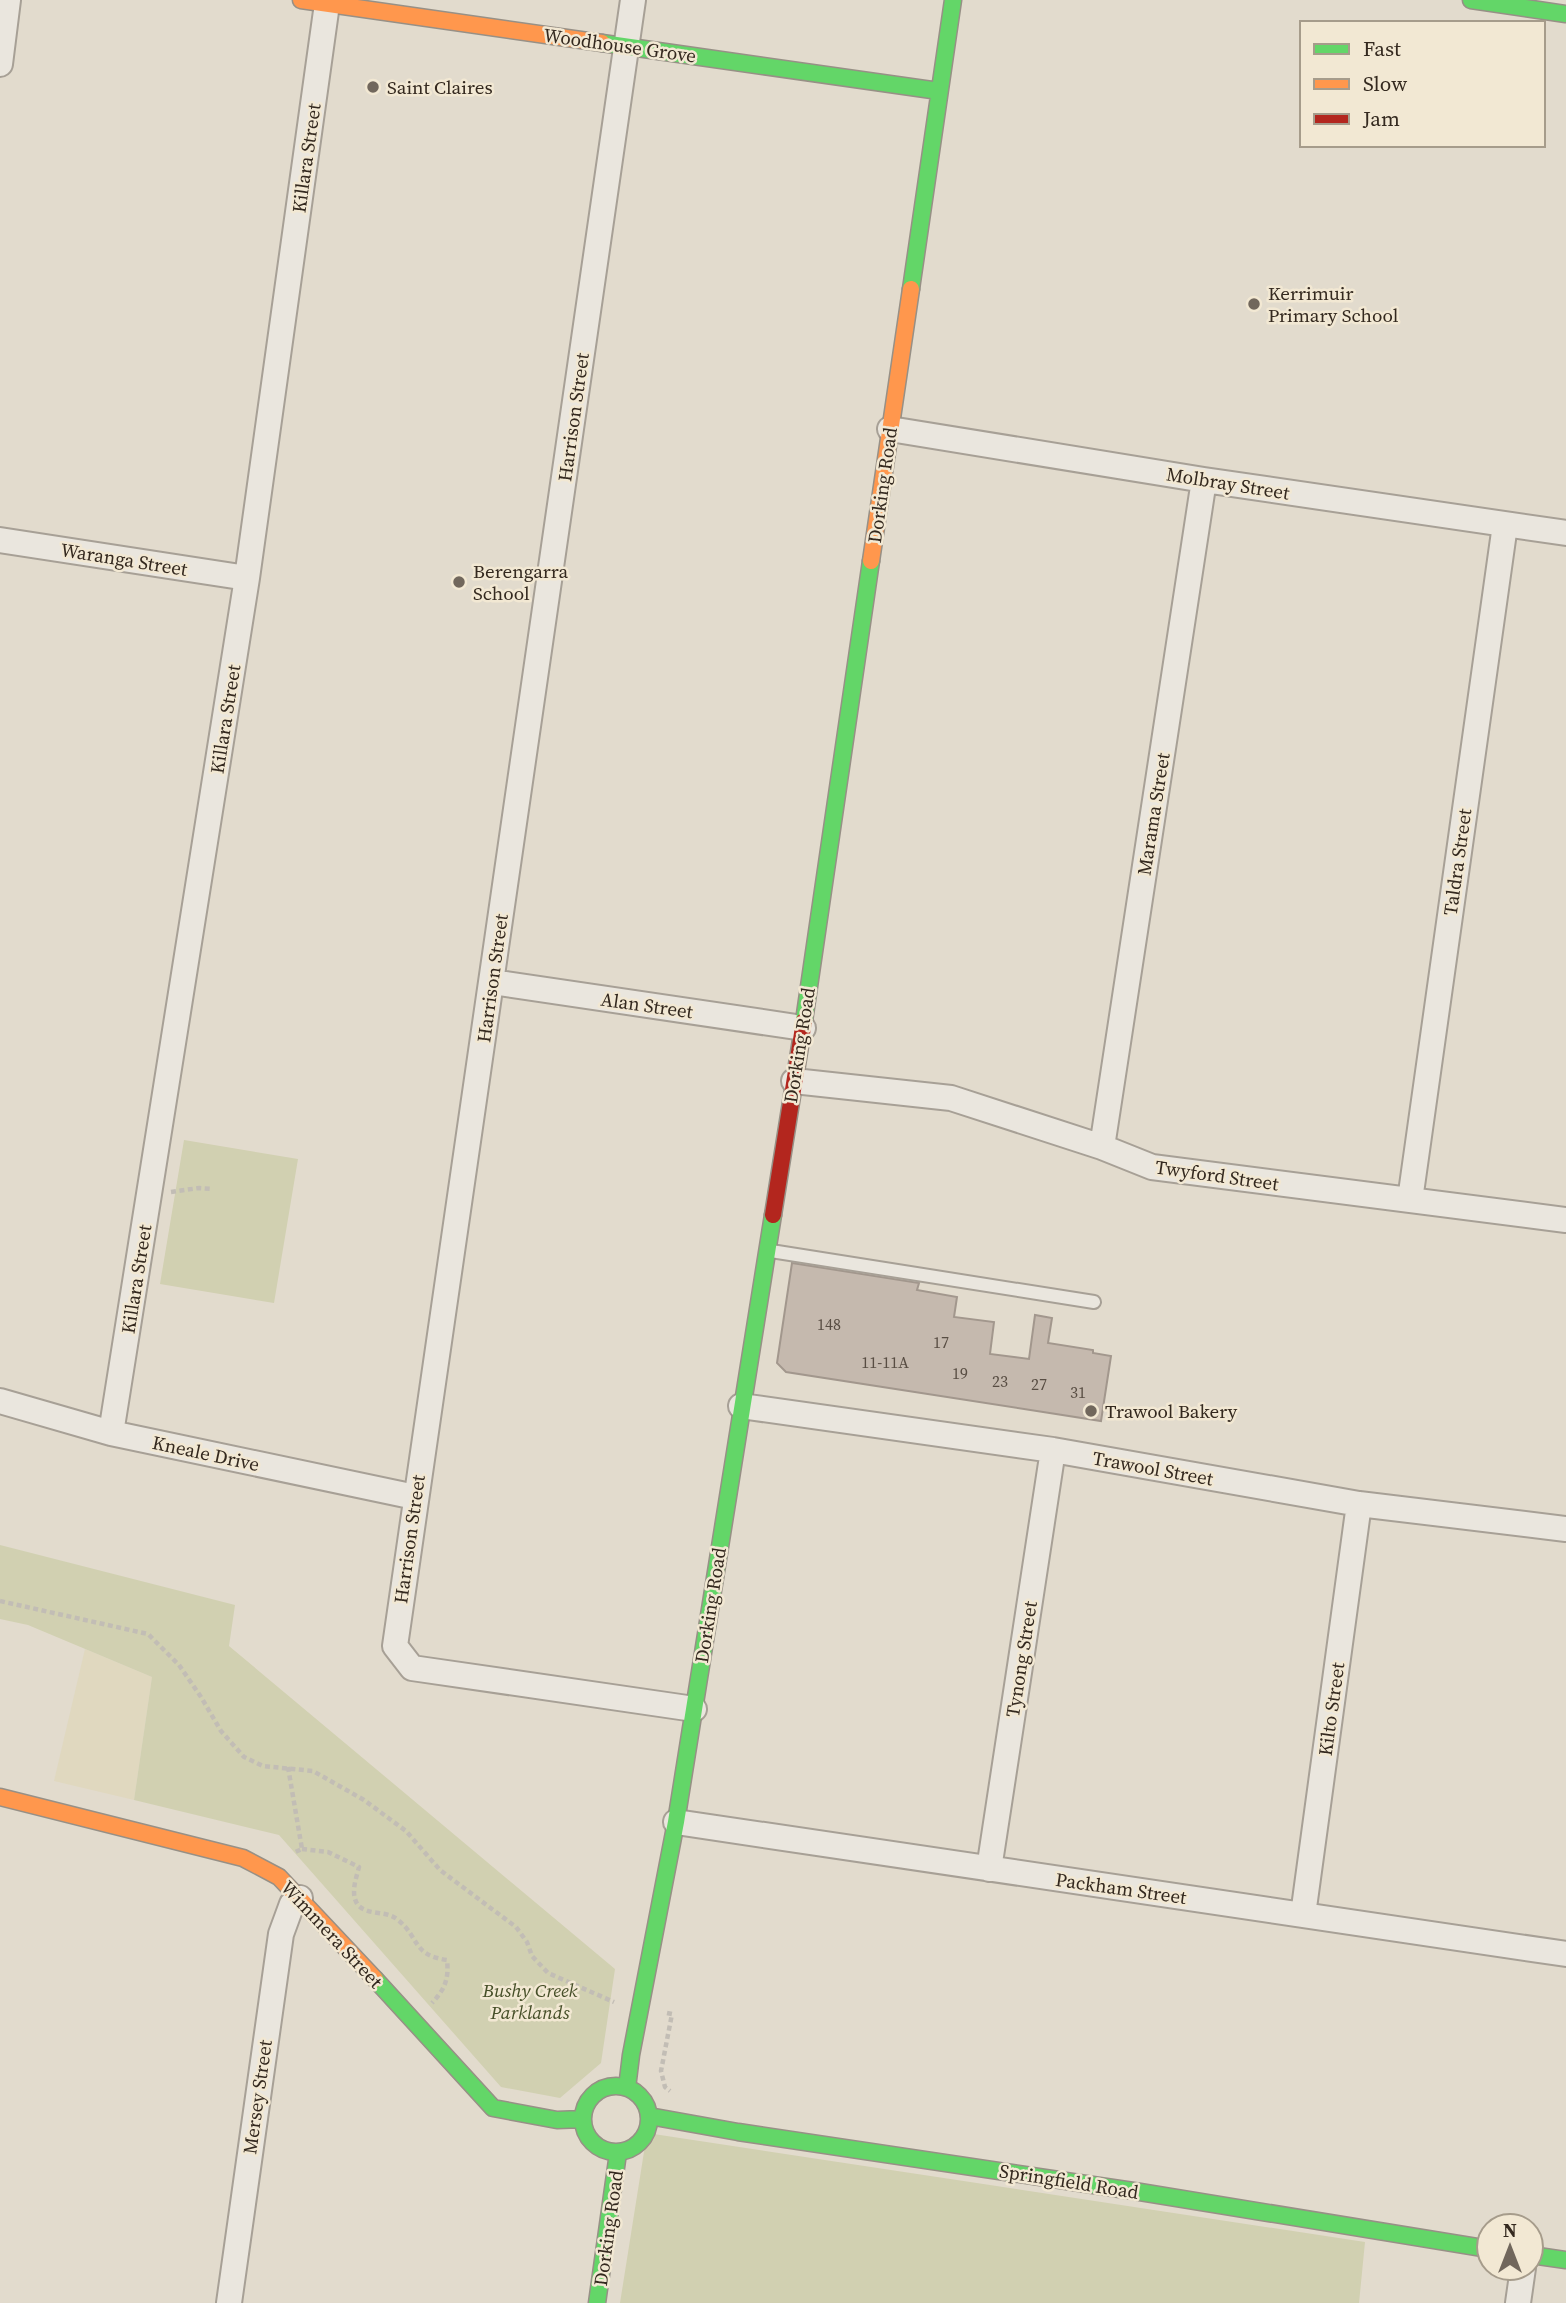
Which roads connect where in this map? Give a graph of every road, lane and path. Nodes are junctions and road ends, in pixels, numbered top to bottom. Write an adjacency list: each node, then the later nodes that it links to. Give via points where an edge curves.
1 (8, 0): 9 (street)
2 (301, 0): 6 (street, Woodhouse Grove)
3 (633, 0): 8 (street, Harrison Street)
4 (953, 0): 10 (street, Dorking Road)
5 (1471, 0): 7 (street)
6 (327, 4): 8 (street, Woodhouse Grove); 16 (street, Killara Street)
7 (1566, 14)
8 (626, 46): 10 (street, Woodhouse Grove); 17 (street, Harrison Street)
9 (0, 64)
10 (939, 91): 11 (street, Dorking Road)
11 (890, 429): 12 (street, Molbray Street); 18 (street, Dorking Road)
12 (1204, 480): 13 (street, Molbray Street); 20 (street, Marama Street)
13 (1505, 525): 14 (street, Molbray Street); 23 (street, Taldra Street)
14 (1566, 533)
15 (0, 540): 16 (street, Waranga Street)
16 (247, 578): 22 (street, Killara Street)
17 (492, 982): 18 (street, Alan Street); 31 (street, Harrison Street)
18 (803, 1028): 19 (street, Dorking Road)
19 (794, 1080): 20 (street, Twyford Street, via 951,1098); 25 (street, Dorking Road)
20 (1102, 1147): 23 (street, Twyford Street, via 1152,1167)
21 (213, 1189): 22 (path)
22 (149, 1195): 29 (street, Killara Street)
23 (1410, 1200): 24 (street, Twyford Street)
24 (1566, 1220)
25 (767, 1251): 26 (lane); 28 (street, Dorking Road)
26 (1094, 1303)
27 (0, 1401): 29 (street, Kneale Drive)
28 (741, 1406): 30 (street, Trawool Street); 35 (street, Dorking Road)
29 (111, 1433): 31 (street, Kneale Drive)
30 (1053, 1450): 32 (street, Trawool Street); 40 (street, Tynong Street)
31 (415, 1497): 35 (street, Harrison Street, via 395,1646 412,1668)
32 (1359, 1504): 33 (street, Trawool Street); 43 (street, Kilto Street)
33 (1566, 1529)
34 (0, 1601): 36 (path, via 148,1634 179,1665 221,1731 244,1757 263,1766)
35 (694, 1709): 38 (street, Dorking Road)
36 (288, 1767): 39 (path); 45 (path, via 313,1772 364,1800 406,1831 440,1870 516,1927 548,1973)
37 (0, 1797): 41 (street, Wimmera Street, via 243,1858)
38 (676, 1822): 40 (street, Packham Street); 46 (street, Dorking Road)
39 (302, 1849): 41 (path, via 289,1855); 47 (path, via 328,1852 359,1867 354,1888 359,1906 396,1917 422,1951 447,1960 445,1987)
40 (989, 1868): 43 (street, Packham Street)
41 (278, 1877): 42 (street, Wimmera Street)
42 (300, 1898): 47 (street, Wimmera Street); 57 (street, Mersey Street, via 292,1904 281,1934)
43 (1303, 1915): 44 (street, Packham Street)
44 (1566, 1954)
45 (582, 1986)
46 (641, 2008): 48 (street, Dorking Road); 49 (path, via 672,2014 661,2071 664,2087)
47 (415, 2023): 51 (street, Wimmera Street, via 493,2108 557,2120)
48 (627, 2088): 50 (street, via 640,2095); 51 (street, via 614,2085 593,2094)
49 (675, 2094)
50 (649, 2116): 52 (street, via 647,2134 639,2144); 53 (street, Springfield Road)
51 (583, 2119): 52 (street, via 585,2132 598,2147)
52 (618, 2152): 58 (street, Dorking Road)
53 (1475, 2247)
54 (1545, 2255): 55 (street)
55 (1565, 2256)
56 (1521, 2282): 59 (street)
57 (229, 2303)
58 (597, 2303)
59 (1518, 2303)

